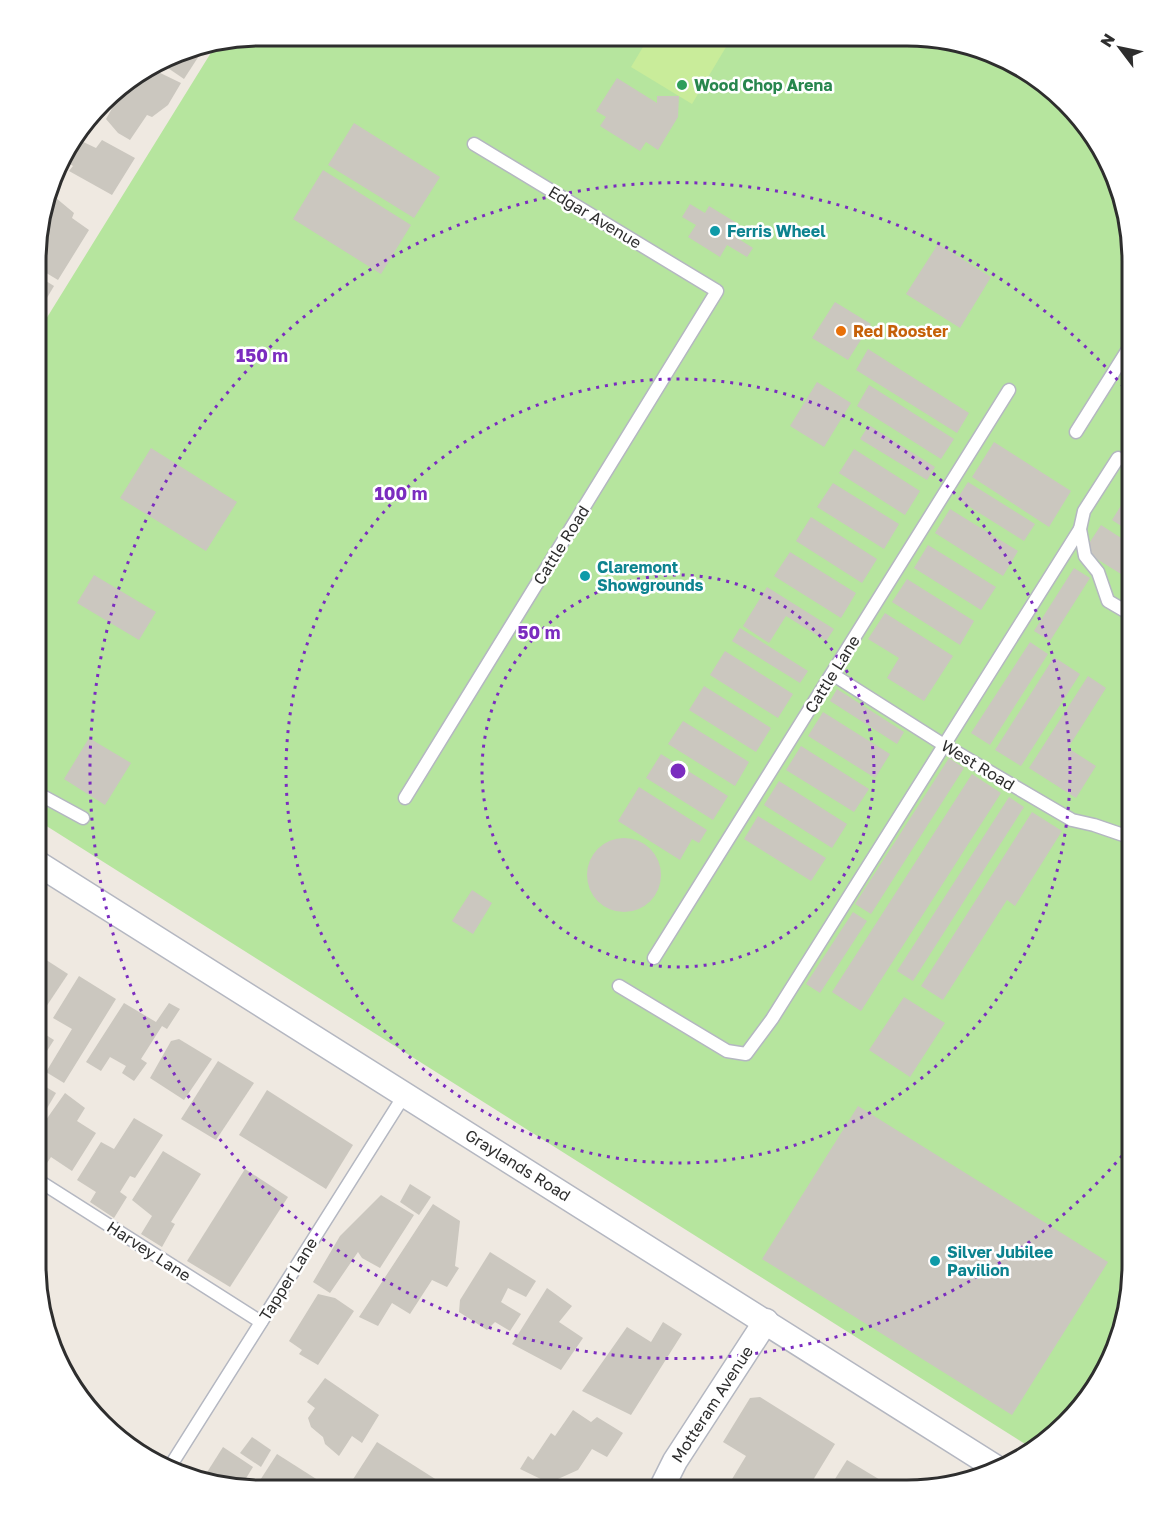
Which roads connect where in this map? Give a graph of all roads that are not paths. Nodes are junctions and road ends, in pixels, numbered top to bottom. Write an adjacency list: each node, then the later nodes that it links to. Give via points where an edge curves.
1 (474, 144): 2 (lane, Edgar Avenue)
2 (717, 291): 12 (lane, Cattle Road)
3 (1122, 359): 5 (lane)
4 (1009, 390): 9 (lane, Cattle Lane)
5 (1076, 432)
6 (1118, 458): 7 (lane, via 1084,511)
7 (1080, 529): 8 (lane, via 1085,556 1098,572 1108,601); 10 (lane)
8 (1122, 609)
9 (832, 674): 10 (lane, West Road); 16 (lane, Cattle Lane)
10 (945, 745): 14 (lane, West Road, via 1072,820); 17 (lane, via 746,1054 727,1051)
11 (46, 798): 13 (lane)
12 (405, 798)
13 (83, 818)
14 (1122, 835)
15 (46, 869): 18 (street, Graylands Road)
16 (654, 958)
17 (619, 986)
18 (405, 1094): 20 (street, Graylands Road); 21 (lane, Tapper Lane)
19 (46, 1185): 21 (lane, Harvey Lane)
20 (766, 1321): 23 (street, Graylands Road); 24 (street, Motteram Avenue)
21 (261, 1322): 22 (lane, Tapper Lane)
22 (174, 1461)
23 (990, 1463)
24 (666, 1480)

